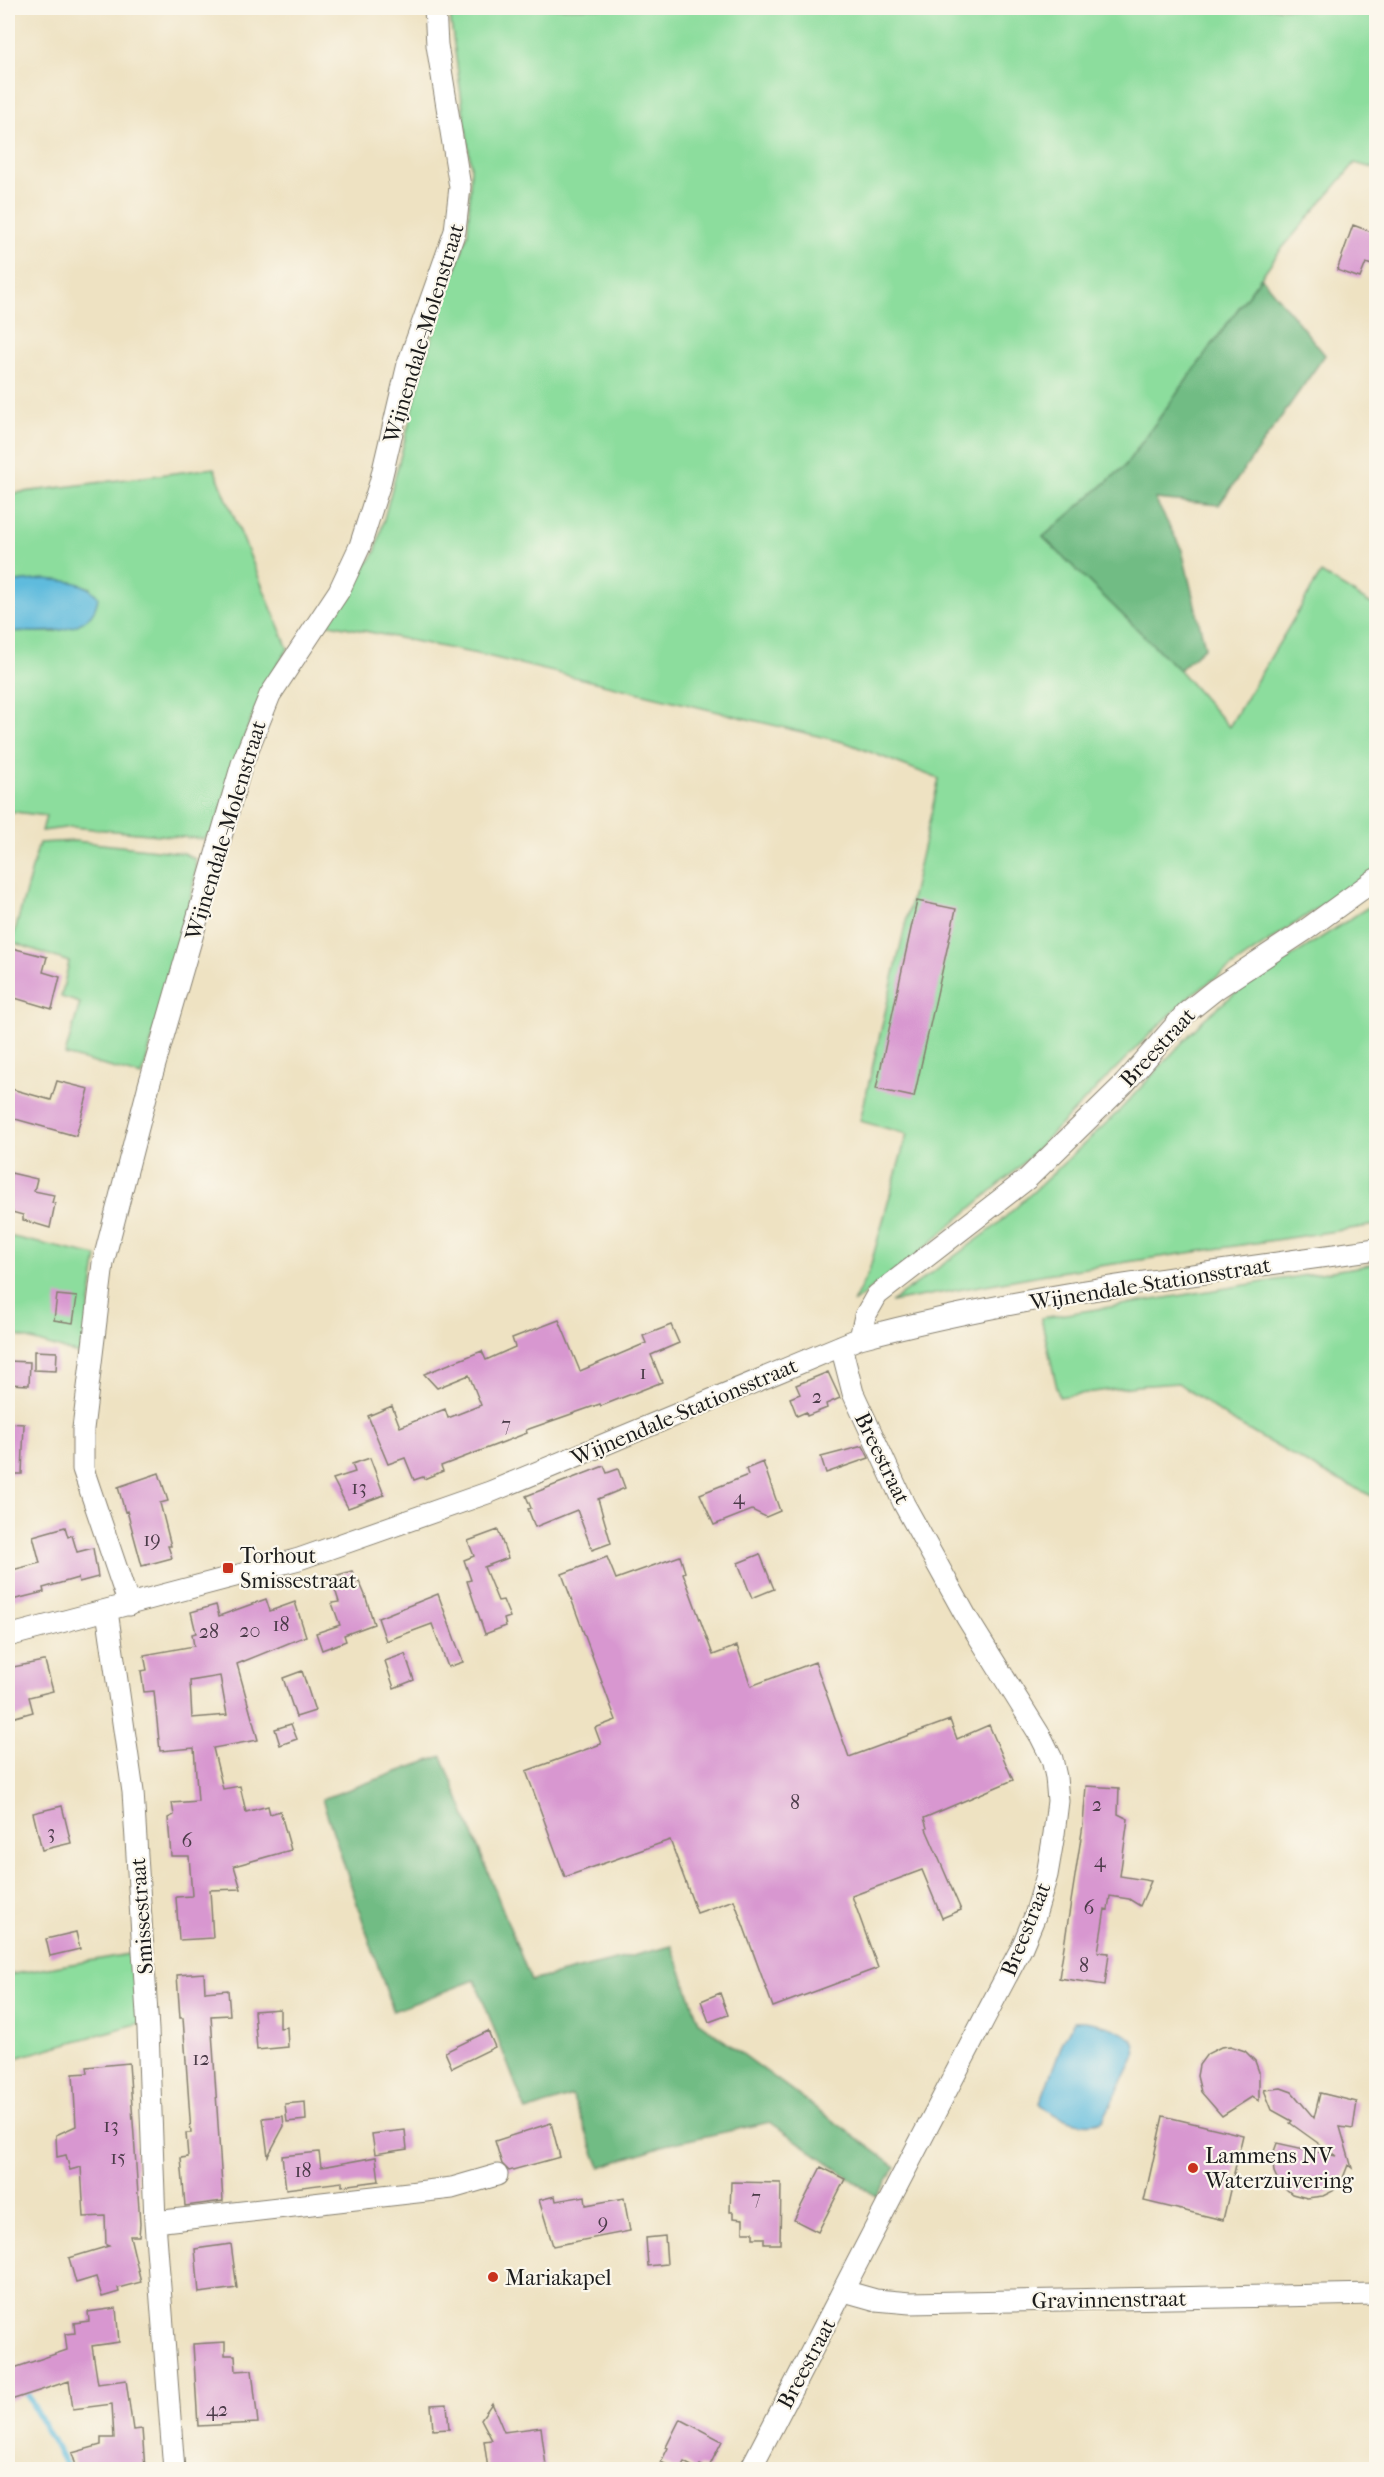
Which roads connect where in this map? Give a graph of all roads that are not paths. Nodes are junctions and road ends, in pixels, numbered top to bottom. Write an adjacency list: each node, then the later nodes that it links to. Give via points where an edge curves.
1 (435, 8): 5 (street, Wijnendale-Molenstraat, via 437,45 460,187 455,231 408,364 380,483 357,553 339,591 270,695 242,764 149,1084 103,1263 83,1429 83,1469)
2 (1377, 879): 4 (street, Breestraat, via 1186,1013 1124,1084 1027,1179 877,1295)
3 (1377, 1249): 4 (street, Wijnendale-Stationsstraat, via 1002,1305)
4 (851, 1342): 5 (street, Wijnendale-Stationsstraat, via 490,1492 299,1559); 10 (street, Breestraat, via 853,1393 904,1504 967,1618 1041,1737 1052,1759 1058,1801 1047,1875 1022,1947)
5 (129, 1605): 6 (street, Wijnendale-Stationsstraat)
6 (107, 1611): 7 (street, Wijnendale-Stationsstraat); 9 (street, Smissestraat, via 133,1791)
7 (8, 1636)
8 (497, 2175): 9 (street, via 452,2188)
9 (155, 2222): 12 (street, Smissestraat)
10 (844, 2291): 11 (street, Gravinnenstraat, via 876,2300 910,2303); 13 (street, Breestraat)
11 (1377, 2294)
12 (174, 2469)
13 (750, 2469)

